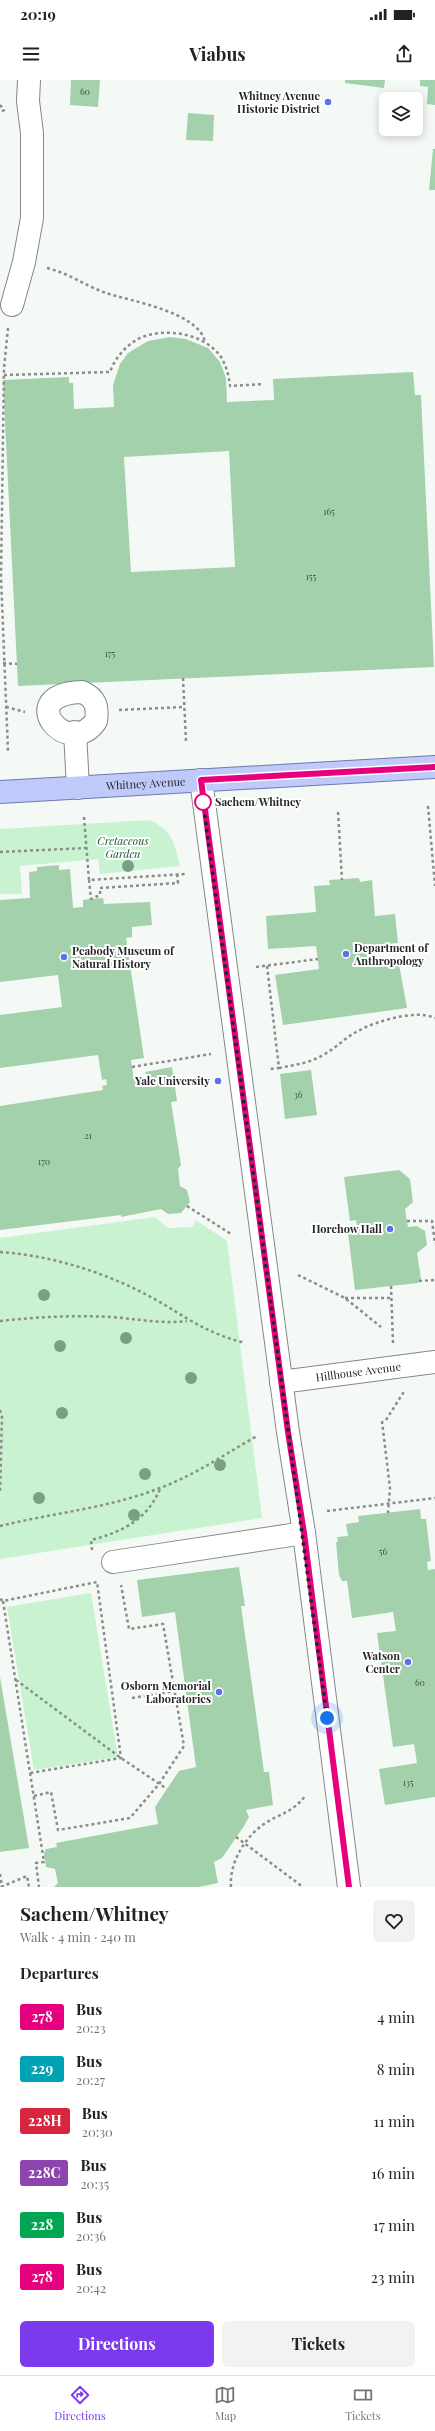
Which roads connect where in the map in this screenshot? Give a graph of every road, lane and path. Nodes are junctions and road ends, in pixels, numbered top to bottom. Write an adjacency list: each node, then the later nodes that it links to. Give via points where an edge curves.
1 (28, 90): 4 (street, via 32,134 32,218)
2 (0, 105): 3 (path, via 4,110)
3 (0, 113)
4 (24, 262): 5 (street); 7 (path, via 55,270 107,293 166,310 200,332)
5 (12, 305)
6 (7, 332): 8 (path)
7 (205, 342): 8 (path, via 177,333 158,334 140,338 123,351 110,372); 9 (path, via 221,357 230,386)
8 (4, 375): 10 (path)
9 (264, 384)
10 (2, 396): 11 (path)
11 (3, 663): 12 (path); 18 (path)
12 (18, 664)
13 (183, 678): 14 (path)
14 (184, 707): 15 (path); 17 (path)
15 (97, 712): 16 (street, via 92,726 86,731); 16 (street, via 95,701 90,695 82,692 55,696 50,703 52,725 64,732)
16 (75, 732): 21 (street)
17 (186, 740)
18 (8, 751)
19 (435, 767): 20 (main road, Whitney Avenue)
20 (201, 780): 21 (main road, Whitney Avenue); 58 (street)
21 (78, 788): 22 (main road, Whitney Avenue)
22 (0, 792)
23 (428, 806): 32 (path)
24 (338, 812): 31 (path)
25 (84, 816): 26 (path)
26 (86, 848): 27 (path); 30 (path)
27 (0, 852)
28 (177, 874): 29 (path); 30 (path); 30 (path, via 178,884 100,888 100,895 91,899)
29 (185, 874)
30 (89, 880)
31 (342, 880)
32 (435, 886)
33 (318, 959): 34 (path)
34 (266, 966): 35 (path); 39 (path)
35 (256, 967)
36 (435, 1016): 39 (path, via 404,1016 372,1024 359,1030 323,1056)
37 (210, 1054): 38 (path)
38 (132, 1067)
39 (279, 1068): 40 (path)
40 (270, 1069)
41 (186, 1206): 43 (path)
42 (407, 1221): 44 (path, via 432,1221)
43 (231, 1234)
44 (435, 1244)
45 (0, 1252): 53 (path, via 64,1262 94,1272 143,1294)
46 (298, 1275): 50 (path)
47 (435, 1280): 48 (path)
48 (419, 1281)
49 (391, 1286): 51 (path)
50 (345, 1298): 51 (path); 54 (path)
51 (390, 1298): 57 (path, via 391,1326)
52 (0, 1321): 53 (path, via 39,1317 110,1317 170,1323)
53 (188, 1321): 55 (path)
54 (381, 1327)
55 (245, 1343)
56 (435, 1362): 57 (street, Hillhouse Avenue)
57 (402, 1366): 58 (street, Hillhouse Avenue); 60 (path, via 406,1389)
58 (281, 1382): 70 (street)
59 (0, 1410): 64 (path)
60 (386, 1420)
61 (382, 1421): 66 (path, via 390,1488)
62 (257, 1436): 63 (path, via 206,1467)
63 (160, 1488): 69 (path, via 83,1511); 71 (path, via 154,1503 144,1516 127,1528 91,1540)
64 (0, 1493)
65 (435, 1498): 66 (path)
66 (388, 1505): 67 (path); 68 (path)
67 (327, 1511)
68 (388, 1513)
69 (0, 1526)
70 (304, 1533): 72 (street); 92 (street)
71 (93, 1554)
72 (109, 1572): 73 (path); 76 (path, via 128,1629 163,1624)
73 (97, 1582): 74 (path); 78 (path)
74 (2, 1600): 75 (path)
75 (16, 1680): 78 (path); 79 (path)
76 (175, 1691): 77 (path); 80 (path, via 184,1746)
77 (132, 1698)
78 (120, 1758): 79 (path); 80 (path)
79 (30, 1773): 83 (path)
80 (159, 1784): 81 (path); 83 (path, via 130,1818 58,1830 51,1792)
81 (167, 1789)
82 (306, 1795): 85 (path, via 296,1808 265,1824 253,1833)
83 (34, 1796): 89 (path, via 44,1862 36,1863)
84 (236, 1837): 85 (path)
85 (245, 1844): 90 (path, via 234,1862); 91 (path)
86 (0, 1874): 87 (path)
87 (2, 1887): 88 (path, via 27,1876)
88 (29, 1887)
89 (39, 1887)
90 (231, 1887)
91 (303, 1887)
92 (349, 1887)

